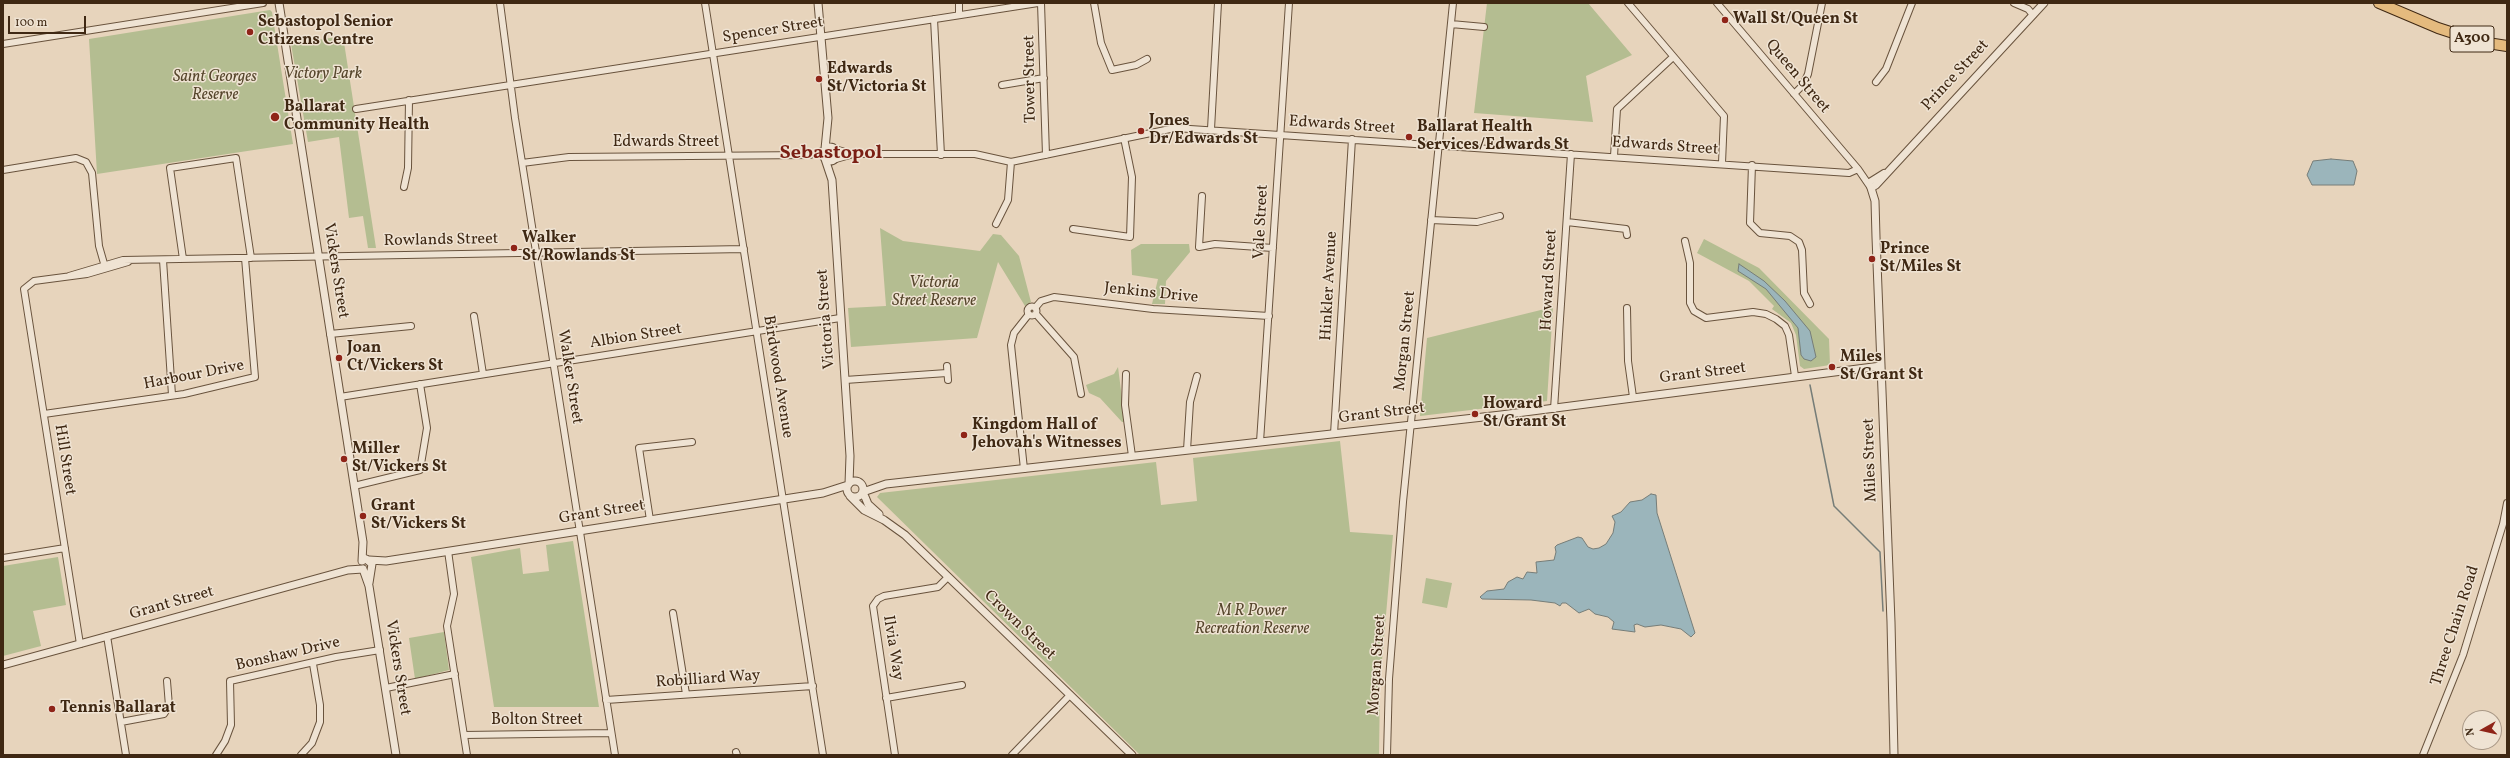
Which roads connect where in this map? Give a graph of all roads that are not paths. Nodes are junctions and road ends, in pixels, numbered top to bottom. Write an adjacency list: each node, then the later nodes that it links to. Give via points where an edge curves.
1 (263, 3): 27 (street)
2 (279, 3): 78 (street, Vickers Street)
3 (500, 3): 34 (street, Walker Street)
4 (705, 3): 29 (street, Birdwood Avenue)
5 (818, 3): 26 (street)
6 (959, 3): 22 (street)
7 (1038, 3): 20 (street, Spencer Street)
8 (1042, 3): 32 (street, Tower Street)
9 (1094, 3): 31 (street, via 1101,43 1112,70 1136,65)
10 (1218, 3): 40 (street)
11 (1289, 3): 41 (street, Vale Street)
12 (1453, 3): 24 (street, Morgan Street)
13 (1628, 3): 30 (street)
14 (1716, 3): 36 (street, Queen Street)
15 (1822, 3): 36 (street, via 1808,74 1803,86)
16 (1912, 3): 33 (street, via 1886,69)
17 (2014, 3): 21 (street)
18 (2044, 3): 21 (street, Prince Street)
19 (2379, 3): 28 (highway, A300, via 2438,28 2481,42)
20 (1031, 4): 22 (street, Spencer Street)
21 (2033, 14): 65 (street, Prince Street, via 1877,184)
22 (959, 15): 23 (street, Spencer Street)
23 (934, 19): 26 (street, Spencer Street); 50 (street)
24 (1451, 24): 25 (street); 44 (street, Morgan Street)
25 (1484, 26)
26 (822, 36): 29 (street, Spencer Street); 39 (street)
27 (3, 44)
28 (2507, 46)
29 (713, 54): 34 (street, Spencer Street); 52 (street, Birdwood Avenue)
30 (1673, 57): 53 (street, via 1616,109); 59 (street, via 1724,116)
31 (1147, 59)
32 (1044, 78): 35 (street); 51 (street, Tower Street)
33 (1876, 82)
34 (512, 85): 37 (street, Spencer Street); 58 (street, Walker Street)
35 (1002, 85)
36 (1794, 94): 57 (street, Queen Street)
37 (409, 100): 38 (street, Spencer Street); 66 (street, via 408,168)
38 (356, 108)
39 (829, 129): 45 (street); 46 (street)
40 (1210, 129): 41 (street, Edwards Street); 42 (street, Edwards Street, via 1175,128)
41 (1280, 134): 43 (street, Edwards Street); 75 (street, Vale Street)
42 (1124, 138): 51 (street, Edwards Street); 72 (street, via 1132,177 1130,237)
43 (1352, 139): 44 (street, Edwards Street); 111 (street, Hinkler Avenue)
44 (1438, 145): 48 (street, Edwards Street); 69 (street, Morgan Street)
45 (835, 149): 46 (street, via 830,147); 47 (street, Edwards Street); 55 (street, via 838,154)
46 (825, 150): 49 (street, Edwards Street); 54 (street)
47 (852, 154): 50 (street, Edwards Street); 55 (street, Edwards Street)
48 (1571, 154): 53 (street, Edwards Street); 70 (street, Howard Street)
49 (810, 155): 52 (street, Edwards Street); 54 (street, Edwards Street)
50 (941, 155): 56 (street, Edwards Street, via 975,154)
51 (1046, 155): 56 (street, Edwards Street)
52 (728, 156): 58 (street, Edwards Street, via 569,157); 76 (street, Birdwood Avenue)
53 (1614, 156): 59 (street, Edwards Street)
54 (825, 159): 55 (street, via 830,162); 64 (street, Victoria Street)
55 (836, 159): 64 (street, Victoria Street)
56 (1011, 162): 71 (street, via 1008,200)
57 (1852, 162): 61 (street, Queen Street); 63 (street, via 1844,169)
58 (522, 163): 77 (street, Walker Street)
59 (1722, 163): 60 (street, Edwards Street)
60 (1752, 165): 63 (street, Edwards Street); 84 (street, via 1750,223 1759,232 1790,236 1799,242 1802,252 1804,293)
61 (1858, 168): 63 (street, Edwards Street, via 1850,173); 65 (street, Miles Street)
62 (3, 170): 82 (street, via 62,160 81,161 88,173 95,246)
63 (1835, 171)
64 (832, 180): 89 (street, Victoria Street)
65 (1870, 185): 95 (street, Miles Street, via 1875,206)
66 (404, 187)
67 (1202, 196): 75 (street, via 1199,247 1215,244)
68 (1500, 216): 69 (street, via 1478,222)
69 (1431, 220): 110 (street, Morgan Street)
70 (1567, 222): 73 (street, via 1626,229); 108 (street, Howard Street)
71 (996, 224)
72 (1073, 229)
73 (1627, 235)
74 (1685, 241): 100 (street, via 1690,263 1690,303 1694,311 1706,318 1753,312 1776,319 1785,326 1790,336)
75 (1273, 248): 88 (street, Vale Street)
76 (744, 249): 77 (street, Rowlands Street); 91 (street, Birdwood Avenue)
77 (536, 253): 78 (street, Rowlands Street); 93 (street, Walker Street)
78 (319, 257): 79 (street, Rowlands Street); 92 (street, Vickers Street)
79 (248, 258): 80 (street, Rowlands Street); 80 (street, via 236,158 170,168); 105 (street, Harbour Drive, via 255,377)
80 (183, 259): 81 (street, Rowlands Street)
81 (163, 260): 82 (street, Rowlands Street, via 119,260); 105 (street)
82 (103, 266): 83 (street, Rowlands Street, via 68,276)
83 (29, 281): 109 (street, Hill Street, via 24,292)
84 (1810, 304)
85 (1628, 308): 107 (street, via 1628,361)
86 (1033, 312): 88 (street, Jenkins Drive, via 1041,301 1054,297 1159,310); 104 (street, via 1074,357); 117 (street, Jenkins Drive, via 1014,333 1011,345)
87 (474, 316): 97 (street)
88 (1269, 316): 113 (street, Vale Street)
89 (840, 318): 91 (street, Albion Street); 101 (street, Victoria Street)
90 (411, 326): 92 (street)
91 (757, 331): 93 (street, Albion Street); 125 (street, Birdwood Avenue)
92 (330, 334): 106 (street, Vickers Street)
93 (553, 363): 97 (street, Albion Street); 129 (street, Walker Street)
94 (947, 366): 96 (street)
95 (1881, 366): 100 (street, Grant Street); 167 (street, Miles Street)
96 (948, 373): 101 (street); 102 (street)
97 (483, 374): 103 (street, Albion Street)
98 (1126, 374): 116 (street, via 1125,405)
99 (1197, 376): 114 (street, via 1190,402)
100 (1795, 376): 107 (street, Grant Street)
101 (845, 380): 115 (street, Victoria Street)
102 (948, 380)
103 (420, 384): 106 (street, Albion Street); 121 (street, via 427,428 420,470)
104 (1081, 394)
105 (172, 395): 109 (street, Harbour Drive)
106 (340, 397): 121 (street, Vickers Street)
107 (1633, 397): 108 (street, Grant Street)
108 (1554, 408): 110 (street, Grant Street)
109 (44, 414): 130 (street, Hill Street)
110 (1410, 425): 111 (street, Grant Street); 166 (street, Morgan Street, via 1389,679)
111 (1334, 434): 113 (street, Grant Street)
112 (692, 442): 127 (street, via 639,448)
113 (1260, 442): 114 (street, Grant Street)
114 (1186, 450): 116 (street, Grant Street)
115 (850, 456): 118 (street, Victoria Street); 120 (street, Victoria Street)
116 (1132, 456): 117 (street, Grant Street)
117 (1024, 469): 119 (street, Grant Street)
118 (859, 482): 119 (street, Grant Street); 120 (street, Grant Street); 122 (street, Victoria Street)
119 (886, 484): 122 (street, Grant Street)
120 (848, 485): 123 (street, Grant Street); 124 (street, Victoria Street)
121 (354, 486): 133 (street, Vickers Street)
122 (863, 492): 124 (street, Grant Street, via 858,497); 128 (street, Crown Street, via 868,504)
123 (823, 494): 124 (street, Grant Street); 125 (street, Grant Street)
124 (850, 496): 128 (street, Crown Street, via 864,510)
125 (783, 500): 127 (street, Grant Street); 147 (street, Birdwood Avenue)
126 (2507, 503): 168 (street, Three Chain Road, via 2463,655)
127 (650, 520): 129 (street, Grant Street)
128 (884, 520): 136 (street, Crown Street, via 905,535)
129 (579, 531): 131 (street, Grant Street); 152 (street, Walker Street)
130 (64, 548): 132 (street); 140 (street, Hill Street)
131 (448, 551): 133 (street, Grant Street); 144 (street, via 454,594 446,624)
132 (3, 558)
133 (367, 563): 134 (street, Grant Street); 135 (street, Grant Street); 137 (street, Vickers Street)
134 (363, 569): 135 (street, Grant Street); 137 (street, Vickers Street)
135 (348, 570): 139 (street, Grant Street)
136 (948, 577): 150 (street, Crown Street); 151 (street, Ilvia Way, via 937,588 884,596 875,603 873,612)
137 (369, 586): 141 (street, Vickers Street)
138 (673, 612): 149 (street)
139 (107, 636): 140 (street, Grant Street); 153 (street)
140 (80, 644): 143 (street, Grant Street)
141 (380, 650): 142 (street, Bonshaw Drive, via 336,657); 148 (street, Vickers Street)
142 (313, 664): 157 (street, Bonshaw Drive, via 230,682 231,724 225,741); 158 (street, via 320,704 320,722 315,737)
143 (3, 665)
144 (454, 674): 148 (street); 155 (street)
145 (167, 681): 153 (street, via 169,706 165,713)
146 (962, 685): 151 (street)
147 (813, 686): 149 (street, Robilliard Way); 162 (street, Birdwood Avenue)
148 (386, 688): 159 (street, Vickers Street)
149 (686, 694): 152 (street, Robilliard Way)
150 (1070, 695): 164 (street); 165 (street, Crown Street)
151 (886, 698): 163 (street, Ilvia Way)
152 (606, 700): 154 (street, Walker Street)
153 (121, 722): 156 (street)
154 (611, 733): 155 (street, Bolton Street); 161 (street, Walker Street)
155 (464, 735): 160 (street)
156 (126, 755)
157 (216, 755)
158 (303, 755)
159 (396, 755)
160 (467, 755)
161 (615, 755)
162 (823, 755)
163 (895, 755)
164 (1012, 755)
165 (1132, 755)
166 (1387, 755)
167 (1894, 755)
168 (2423, 755)

